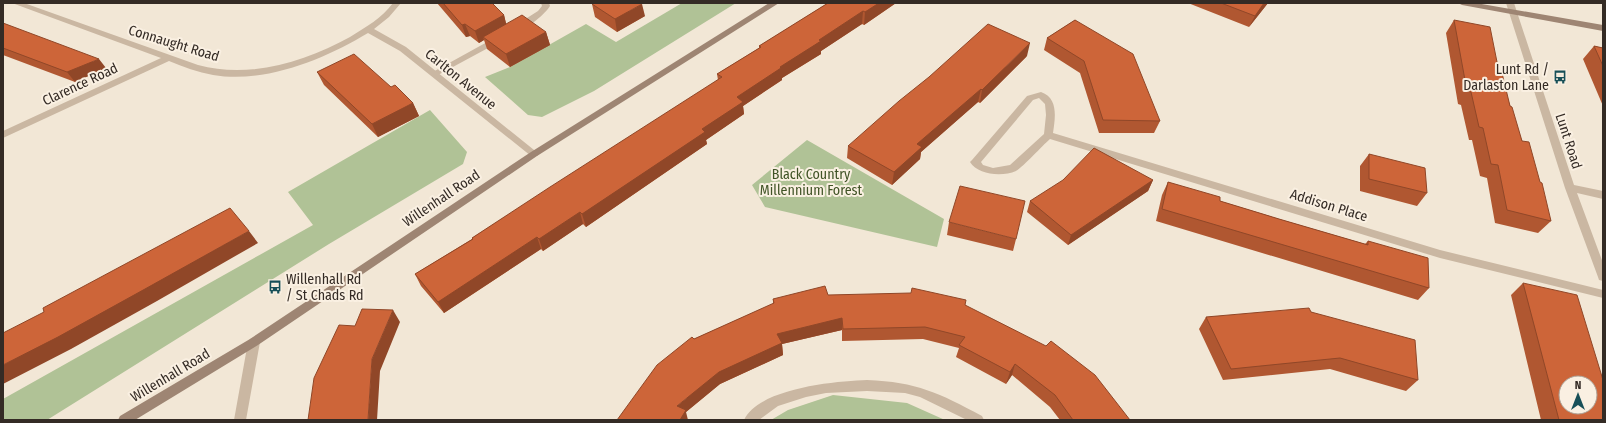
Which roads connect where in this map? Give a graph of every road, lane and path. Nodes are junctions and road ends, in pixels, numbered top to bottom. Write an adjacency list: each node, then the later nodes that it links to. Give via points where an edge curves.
1 (16, 3): 10 (street, Connaught Road)
2 (397, 3): 9 (street, Connaught Road, via 391,13)
3 (545, 3): 11 (street, via 544,9 534,18)
4 (775, 3): 14 (main road, Willenhall Road)
5 (1462, 3): 7 (main road)
6 (1510, 3): 7 (street, Lunt Road)
7 (1513, 13): 8 (main road); 15 (street, Lunt Road)
8 (1603, 28)
9 (369, 30): 10 (street, Connaught Road, via 335,49 292,65 248,72 214,72); 11 (street, Carlton Avenue, via 403,49)
10 (169, 58): 13 (street, Clarence Road)
11 (435, 73): 14 (street, Carlton Avenue)
12 (1048, 134): 12 (street, via 1051,115 1049,103 1041,95 1030,98 975,162 980,167 993,171 1013,168); 18 (street, Addison Place, via 1440,254)
13 (3, 135)
14 (534, 154): 19 (main road, Willenhall Road)
15 (1570, 188): 16 (street); 17 (street, Lunt Road)
16 (1603, 195)
17 (1603, 276)
18 (1603, 294)
19 (254, 342): 20 (main road, Willenhall Road); 21 (street)
20 (124, 420)
21 (240, 420)
22 (750, 420): 23 (street, via 773,402 808,391 850,386 919,392)
23 (978, 420)

